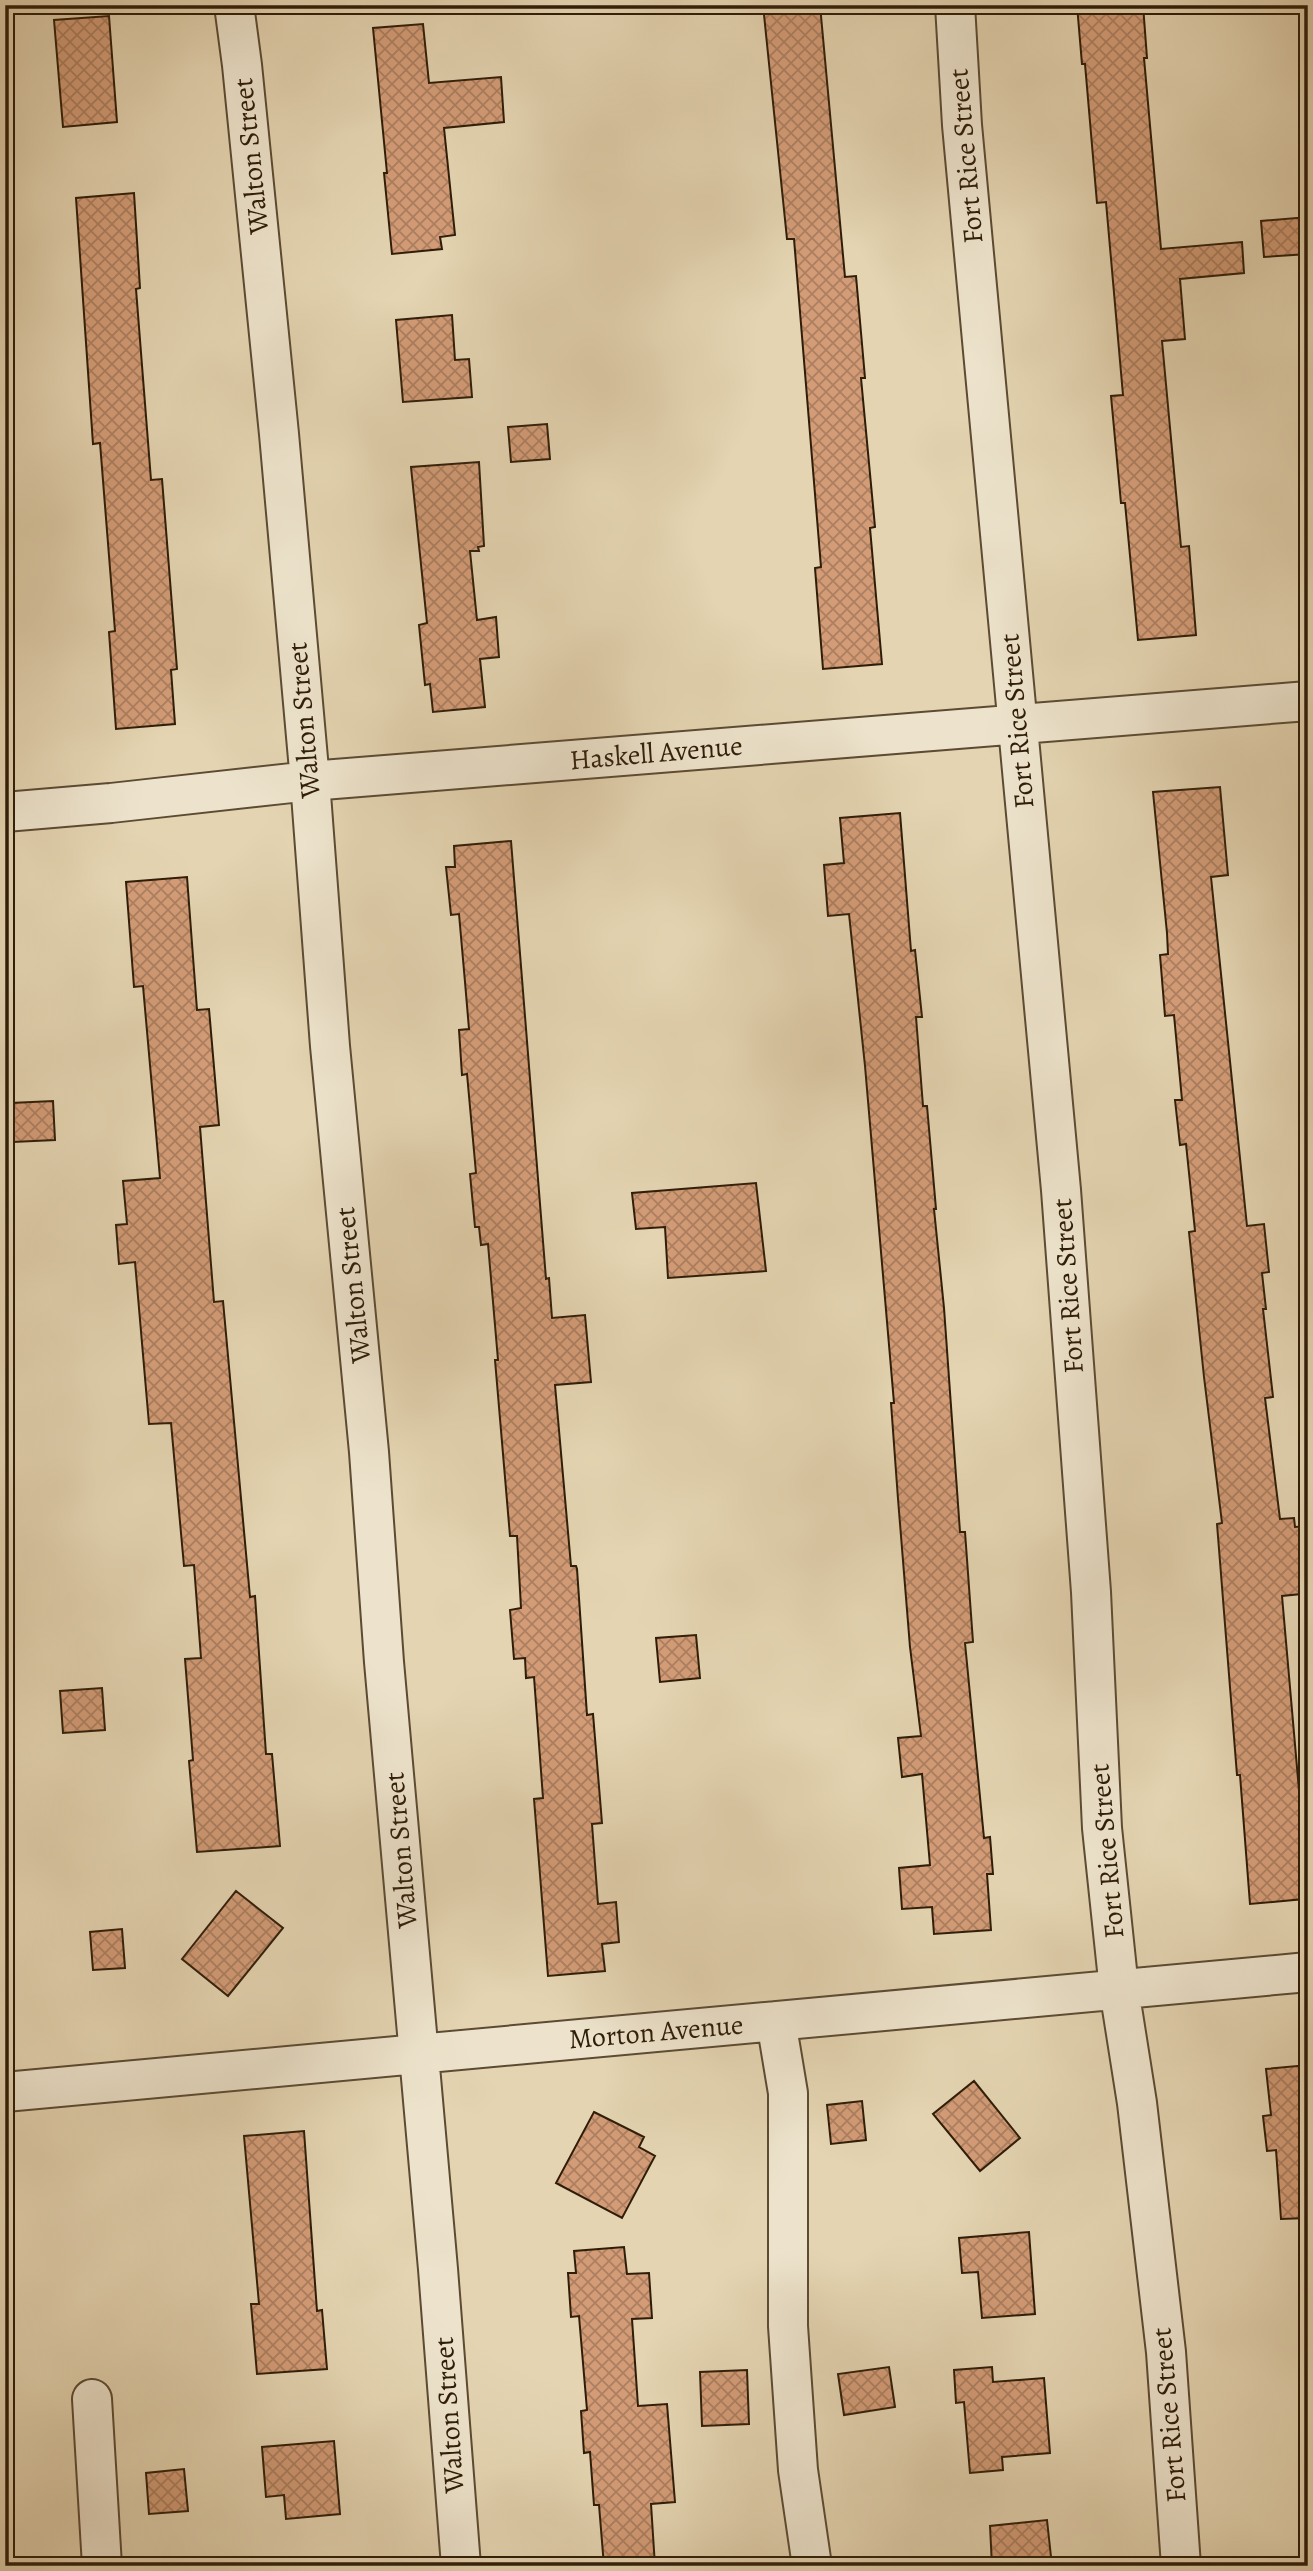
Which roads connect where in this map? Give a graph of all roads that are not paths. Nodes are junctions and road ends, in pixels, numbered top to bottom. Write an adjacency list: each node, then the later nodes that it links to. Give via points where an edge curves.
1 (234, 5): 5 (street, Walton Street)
2 (954, 5): 4 (street, Fort Rice Street)
3 (1308, 701): 4 (street, Haskell Avenue)
4 (1017, 723): 5 (street, Haskell Avenue); 8 (street, Fort Rice Street, via 1062,1190 1091,1592 1102,1828)
5 (310, 781): 6 (street, Haskell Avenue); 10 (street, Walton Street)
6 (5, 811)
7 (1308, 1972): 8 (street, Morton Avenue)
8 (1119, 1989): 9 (street, Morton Avenue); 16 (street, Fort Rice Street, via 1166,2352)
9 (776, 2021): 10 (street, Morton Avenue); 15 (street, via 788,2093 789,2339 798,2470)
10 (419, 2054): 11 (street, Morton Avenue); 14 (street, Walton Street)
11 (5, 2092)
12 (92, 2399): 13 (street)
13 (102, 2566)
14 (461, 2566)
15 (812, 2566)
16 (1181, 2566)

